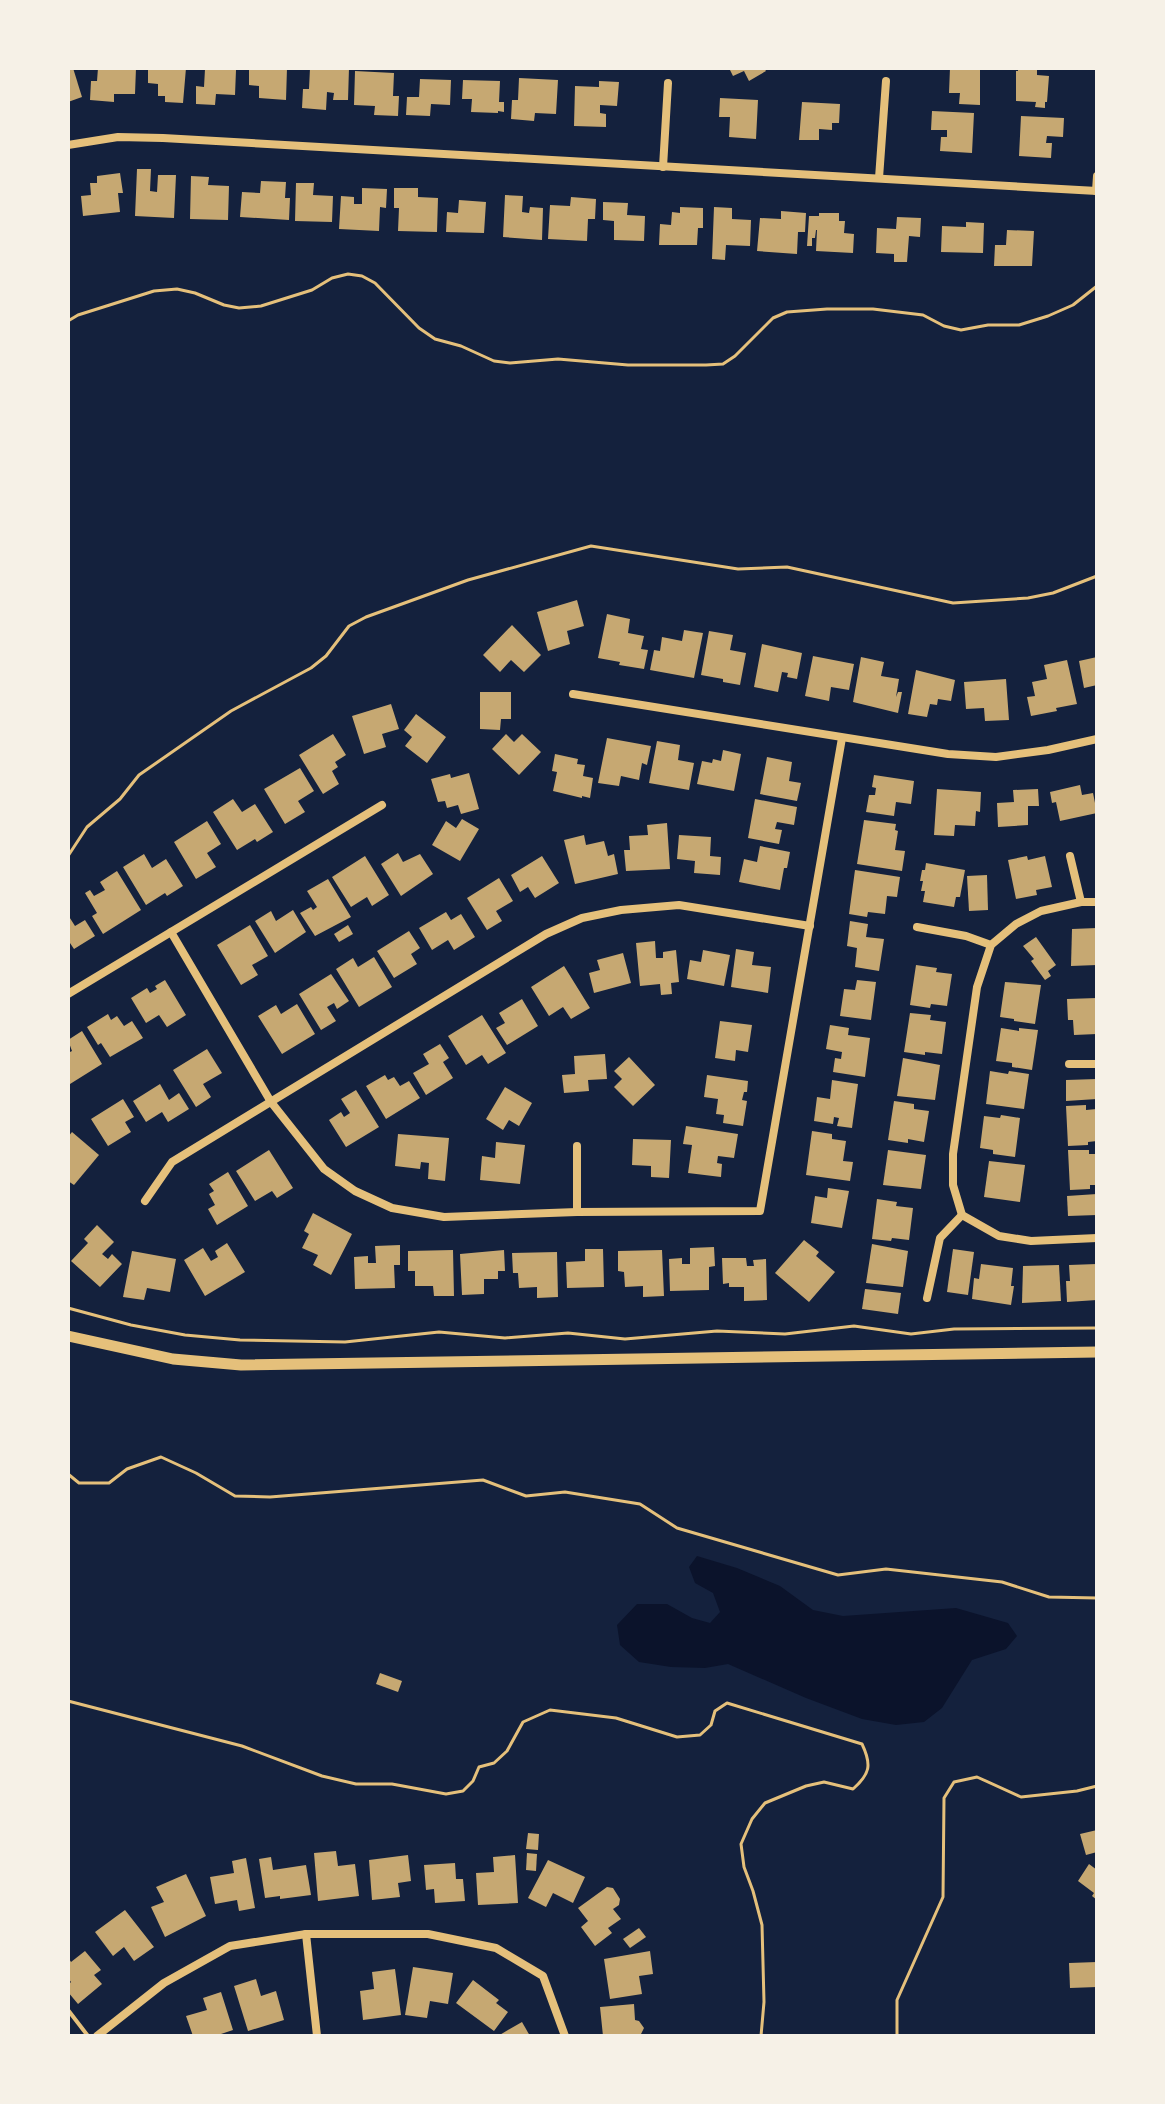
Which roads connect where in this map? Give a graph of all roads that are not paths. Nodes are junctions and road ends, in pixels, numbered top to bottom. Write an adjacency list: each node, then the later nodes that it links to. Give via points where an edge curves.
1 (886, 81): 6 (street)
2 (668, 83): 4 (street)
3 (68, 145): 4 (street, via 118,137 163,138)
4 (663, 167): 6 (street)
5 (1097, 176): 7 (street)
6 (879, 178): 7 (street)
7 (1096, 191)
8 (573, 694): 9 (street)
9 (842, 738): 10 (street, via 996,757); 15 (street)
10 (1097, 739)
11 (382, 805): 17 (street)
12 (1070, 856): 13 (street)
13 (1081, 902): 14 (street); 18 (street, via 1041,911)
14 (1097, 902)
15 (810, 926): 22 (street, via 679,905 582,918 546,934); 25 (street, via 760,1211)
16 (917, 927): 18 (street)
17 (171, 932): 19 (street); 22 (street)
18 (991, 945): 26 (street, via 977,987 953,1154 953,1185)
19 (68, 994)
20 (1069, 1064): 21 (street)
21 (1097, 1064)
22 (271, 1102): 24 (street, via 172,1162); 25 (street, via 324,1169 392,1208 444,1217)
23 (577, 1146): 25 (street)
24 (145, 1201)
25 (577, 1212)
26 (962, 1215): 27 (street, via 999,1236 1031,1241); 28 (street, via 940,1238)
27 (1097, 1238)
28 (927, 1298)
29 (68, 1336): 30 (street, via 173,1359 241,1365)
30 (1097, 1352)
31 (306, 1934): 34 (street, via 230,1946 164,1983); 35 (street); 36 (street, via 428,1934 496,1948 543,1976)
32 (68, 2010): 33 (lane)
33 (88, 2036)
34 (97, 2036)
35 (317, 2036)
36 (565, 2036)

